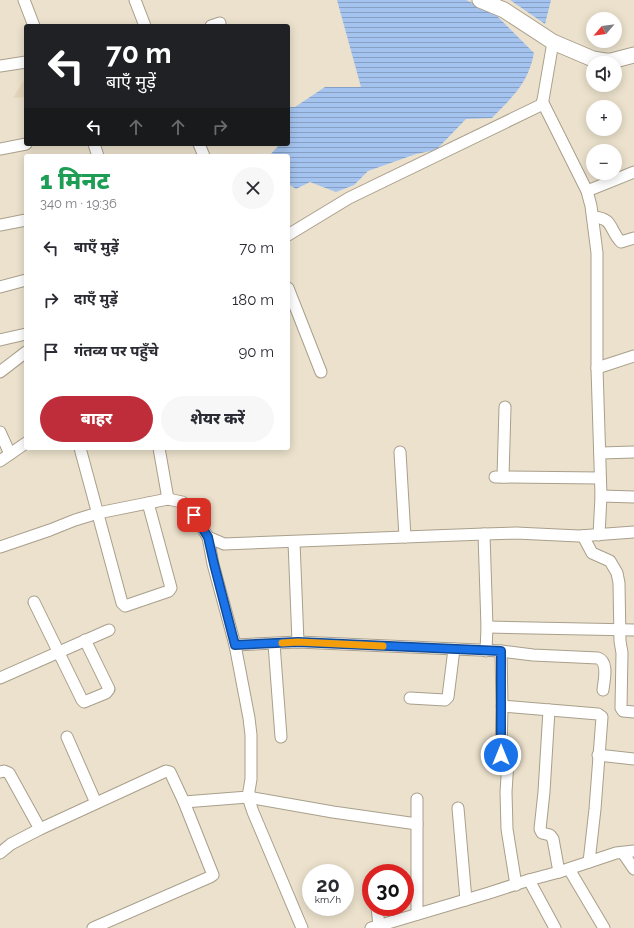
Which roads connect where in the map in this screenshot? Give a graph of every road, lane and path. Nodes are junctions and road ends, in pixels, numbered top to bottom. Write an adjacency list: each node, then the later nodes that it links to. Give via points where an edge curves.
1 (24, 0): 4 (street)
2 (135, 0): 5 (street)
3 (480, 0): 6 (street, via 504,10)
4 (33, 24)
5 (144, 24)
6 (550, 40): 7 (street, via 600,61); 10 (street)
7 (634, 55)
8 (24, 62): 9 (street)
9 (0, 66)
10 (542, 103): 14 (street); 18 (street, via 349,198)
11 (24, 144): 12 (street)
12 (0, 149)
13 (634, 172): 14 (street)
14 (587, 191): 15 (street)
15 (593, 218): 19 (street, via 605,219 621,242); 27 (street, via 597,253)
16 (24, 220): 17 (street)
17 (0, 225)
18 (290, 234)
19 (634, 238)
20 (24, 281): 21 (street)
21 (0, 287)
22 (290, 293): 29 (street)
23 (24, 334): 24 (street)
24 (0, 340)
25 (24, 354): 28 (street)
26 (634, 356): 27 (street)
27 (597, 368): 37 (street)
28 (0, 372)
29 (321, 372)
30 (505, 407): 40 (street, via 499,477)
31 (0, 432): 38 (street)
32 (24, 444): 38 (street)
33 (81, 450): 45 (street)
34 (159, 450): 43 (street)
35 (400, 452): 51 (street)
36 (634, 452): 37 (street)
37 (600, 453): 40 (street)
38 (10, 454): 39 (street)
39 (0, 461)
40 (600, 478): 41 (street)
41 (601, 496): 42 (street); 48 (street)
42 (634, 497)
43 (168, 499): 44 (street); 50 (street, via 182,502 189,507)
44 (148, 503): 45 (street); 45 (street, via 172,588 127,606 122,603)
45 (98, 513): 53 (street)
46 (634, 532): 48 (street)
47 (484, 534): 49 (street); 51 (street); 55 (street)
48 (599, 535): 49 (street)
49 (583, 536): 58 (street, via 592,553 610,561 617,573)
50 (208, 537): 52 (street, via 224,544); 62 (street)
51 (405, 537): 52 (street)
52 (294, 542): 60 (street)
53 (0, 547)
54 (34, 602): 66 (street)
55 (487, 627): 58 (street); 64 (street)
56 (109, 630): 59 (street)
57 (634, 630): 58 (street)
58 (620, 631): 72 (street, via 621,708 623,711)
59 (85, 640): 66 (street); 66 (street, via 109,689 106,693 84,702)
60 (298, 642): 61 (street); 63 (street)
61 (274, 644): 62 (street); 74 (street)
62 (235, 645): 78 (street, via 251,735 251,779)
63 (454, 650): 64 (street); 69 (street, via 448,697 445,700)
64 (486, 651): 65 (street)
65 (501, 651): 68 (street, via 600,658 605,667); 70 (street)
66 (59, 652): 67 (street)
67 (0, 678)
68 (603, 690)
69 (410, 698)
70 (502, 706): 71 (street); 91 (street, via 501,754 508,761 507,829)
71 (550, 710): 75 (street, via 601,715); 89 (street, via 540,829 553,839)
72 (634, 712)
73 (67, 737): 81 (street)
74 (281, 737)
75 (598, 755): 76 (street); 87 (street)
76 (634, 759)
77 (0, 772): 84 (street, via 9,773)
78 (248, 797): 80 (street); 83 (street); 97 (street)
79 (417, 799): 83 (street)
80 (184, 802): 81 (street, via 172,774 166,771); 95 (street, via 213,875)
81 (96, 803): 84 (street)
82 (458, 808): 92 (street)
83 (417, 824): 93 (street)
84 (40, 829): 86 (street, via 11,844)
85 (629, 852): 87 (street, via 616,853); 88 (street)
86 (0, 853)
87 (589, 862): 89 (street)
88 (634, 869)
89 (564, 871): 90 (street); 99 (street)
90 (528, 880): 91 (street); 98 (street)
91 (516, 885): 92 (street)
92 (466, 900): 93 (street)
93 (418, 914): 96 (street)
94 (376, 916): 96 (street)
95 (100, 927)
96 (375, 927)
97 (302, 928)
98 (555, 928)
99 (604, 928)

